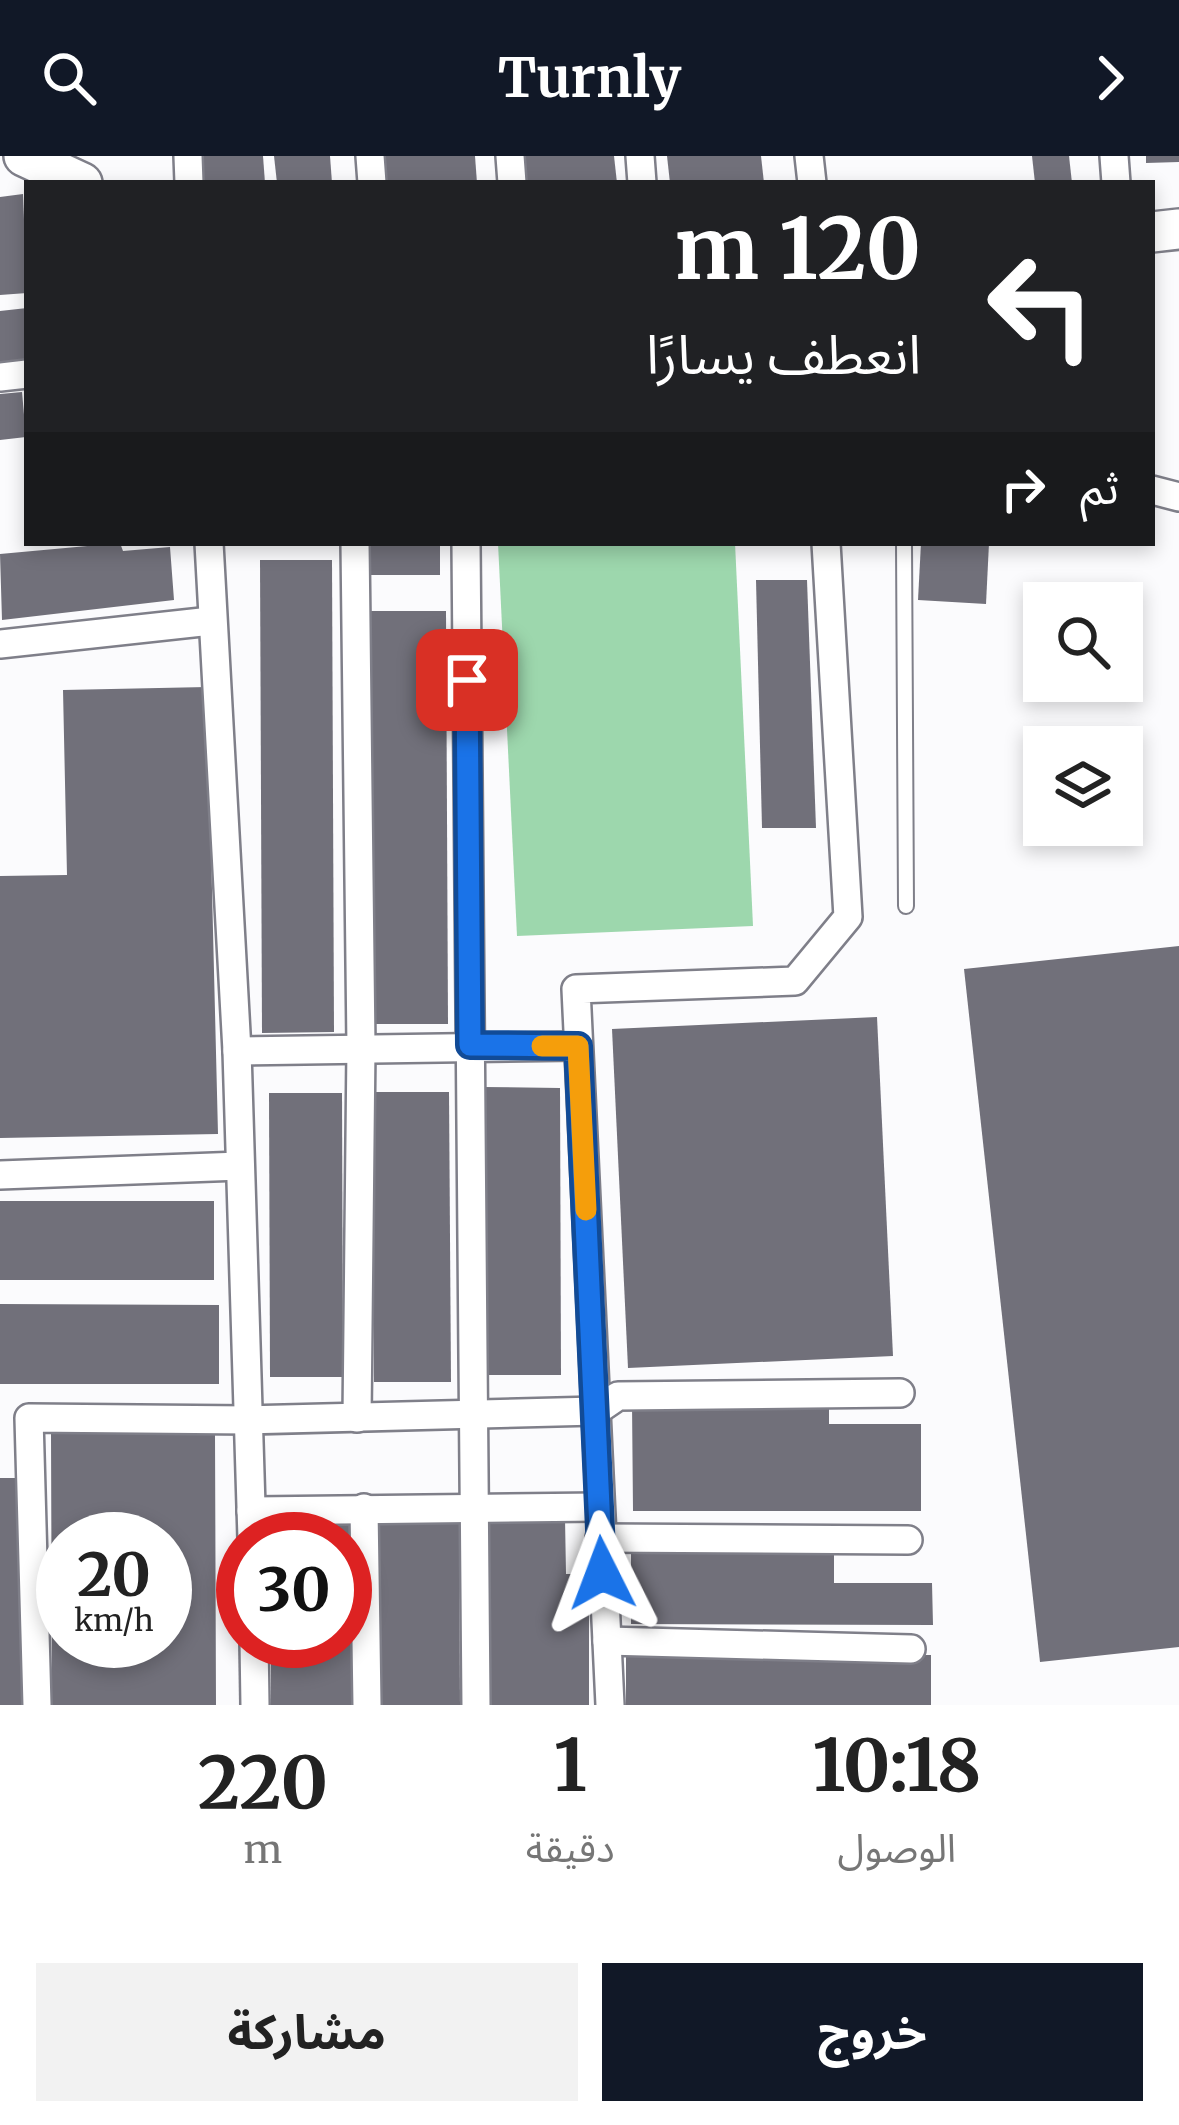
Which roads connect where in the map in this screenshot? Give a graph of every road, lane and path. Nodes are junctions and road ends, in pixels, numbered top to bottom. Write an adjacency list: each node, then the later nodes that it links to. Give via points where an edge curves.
1 (23, 156): 2 (street)
2 (75, 180)
3 (209, 546): 8 (street)
4 (355, 546): 13 (street)
5 (466, 546): 11 (street)
6 (826, 546): 12 (street, via 848,917 795,981 576,989)
7 (904, 546): 10 (lane)
8 (211, 621): 9 (street); 14 (street)
9 (0, 644)
10 (906, 906)
11 (470, 1045): 12 (street); 13 (street); 19 (street)
12 (578, 1046): 18 (street)
13 (361, 1047): 14 (street); 21 (street)
14 (237, 1051): 15 (street)
15 (240, 1166): 16 (street); 23 (street)
16 (0, 1175)
17 (900, 1393): 18 (street, via 618,1396)
18 (596, 1411): 19 (street); 24 (street)
19 (470, 1414): 21 (street); 26 (street)
20 (29, 1418): 22 (street); 23 (street); 34 (street)
21 (357, 1418): 23 (street)
22 (0, 1420)
23 (249, 1420): 27 (street)
24 (599, 1507): 26 (street); 29 (street)
25 (364, 1508): 26 (street); 28 (street); 36 (street)
26 (476, 1509): 37 (street)
27 (252, 1512)
28 (338, 1512)
29 (600, 1538): 30 (street); 31 (street)
30 (908, 1540)
31 (607, 1641): 32 (street); 38 (street)
32 (911, 1648)
33 (254, 1668): 35 (street)
34 (37, 1705)
35 (255, 1705)
36 (367, 1705)
37 (476, 1705)
38 (610, 1705)

